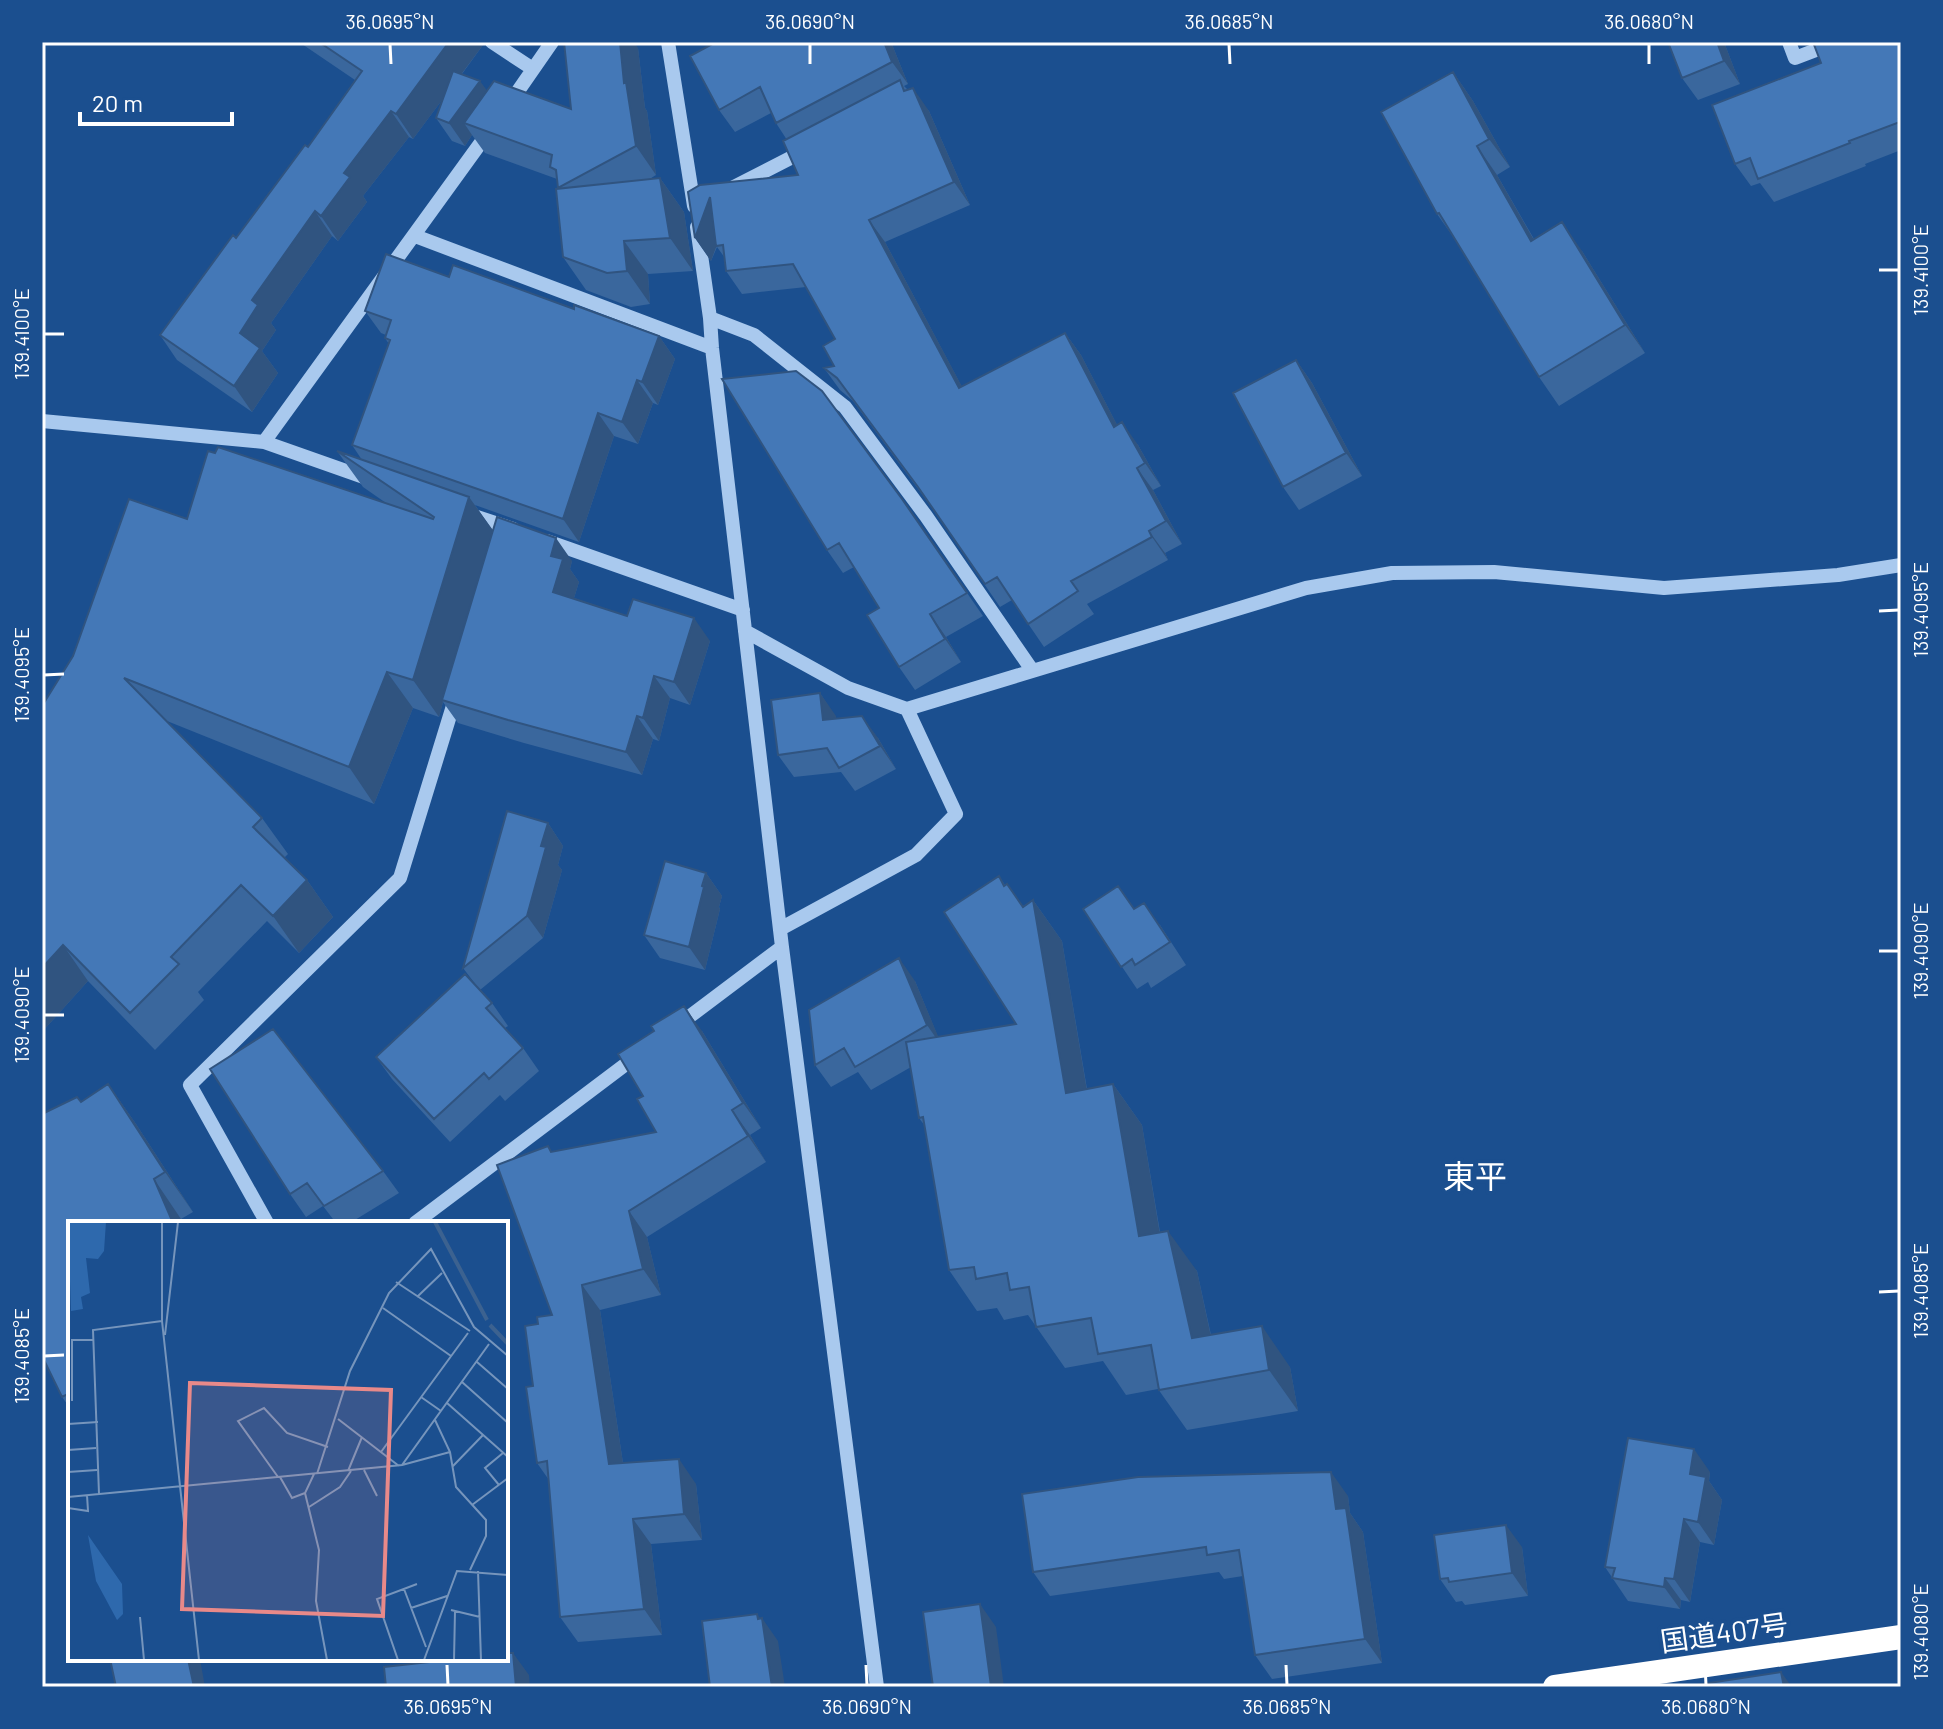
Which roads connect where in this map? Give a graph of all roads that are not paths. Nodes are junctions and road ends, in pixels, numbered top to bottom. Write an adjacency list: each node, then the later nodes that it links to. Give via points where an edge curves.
1 (492, 42): 6 (street)
2 (552, 42): 6 (street)
3 (668, 42): 10 (street)
4 (1789, 42): 5 (street, via 1795,58)
5 (1837, 42)
6 (533, 69): 11 (street)
7 (821, 142): 8 (street)
8 (723, 193)
9 (709, 201): 10 (street)
10 (695, 208): 12 (street)
11 (415, 236): 13 (street); 15 (street)
12 (710, 318): 13 (street); 25 (street, via 754,335 845,407)
13 (712, 348): 23 (street)
14 (42, 421): 15 (street)
15 (264, 442): 16 (street)
16 (378, 482)
17 (450, 507): 18 (street)
18 (507, 527): 19 (street); 21 (street)
19 (522, 532)
20 (537, 538): 23 (street)
21 (502, 542)
22 (1901, 565): 25 (street, via 1664,588 1494,572 1392,573 1306,588)
23 (743, 610): 24 (street)
24 (745, 631): 27 (street, via 848,688); 28 (street)
25 (1032, 670): 27 (street)
26 (461, 680): 32 (street, via 400,878 190,1085)
27 (907, 709): 28 (street, via 956,814 916,855)
28 (780, 929): 29 (street)
29 (782, 947): 30 (street); 35 (street)
30 (668, 1032)
31 (655, 1042): 33 (street)
32 (266, 1221)
33 (418, 1221)
34 (1901, 1637): 36 (highway, 国道407号)
35 (877, 1687)
36 (1555, 1687)

